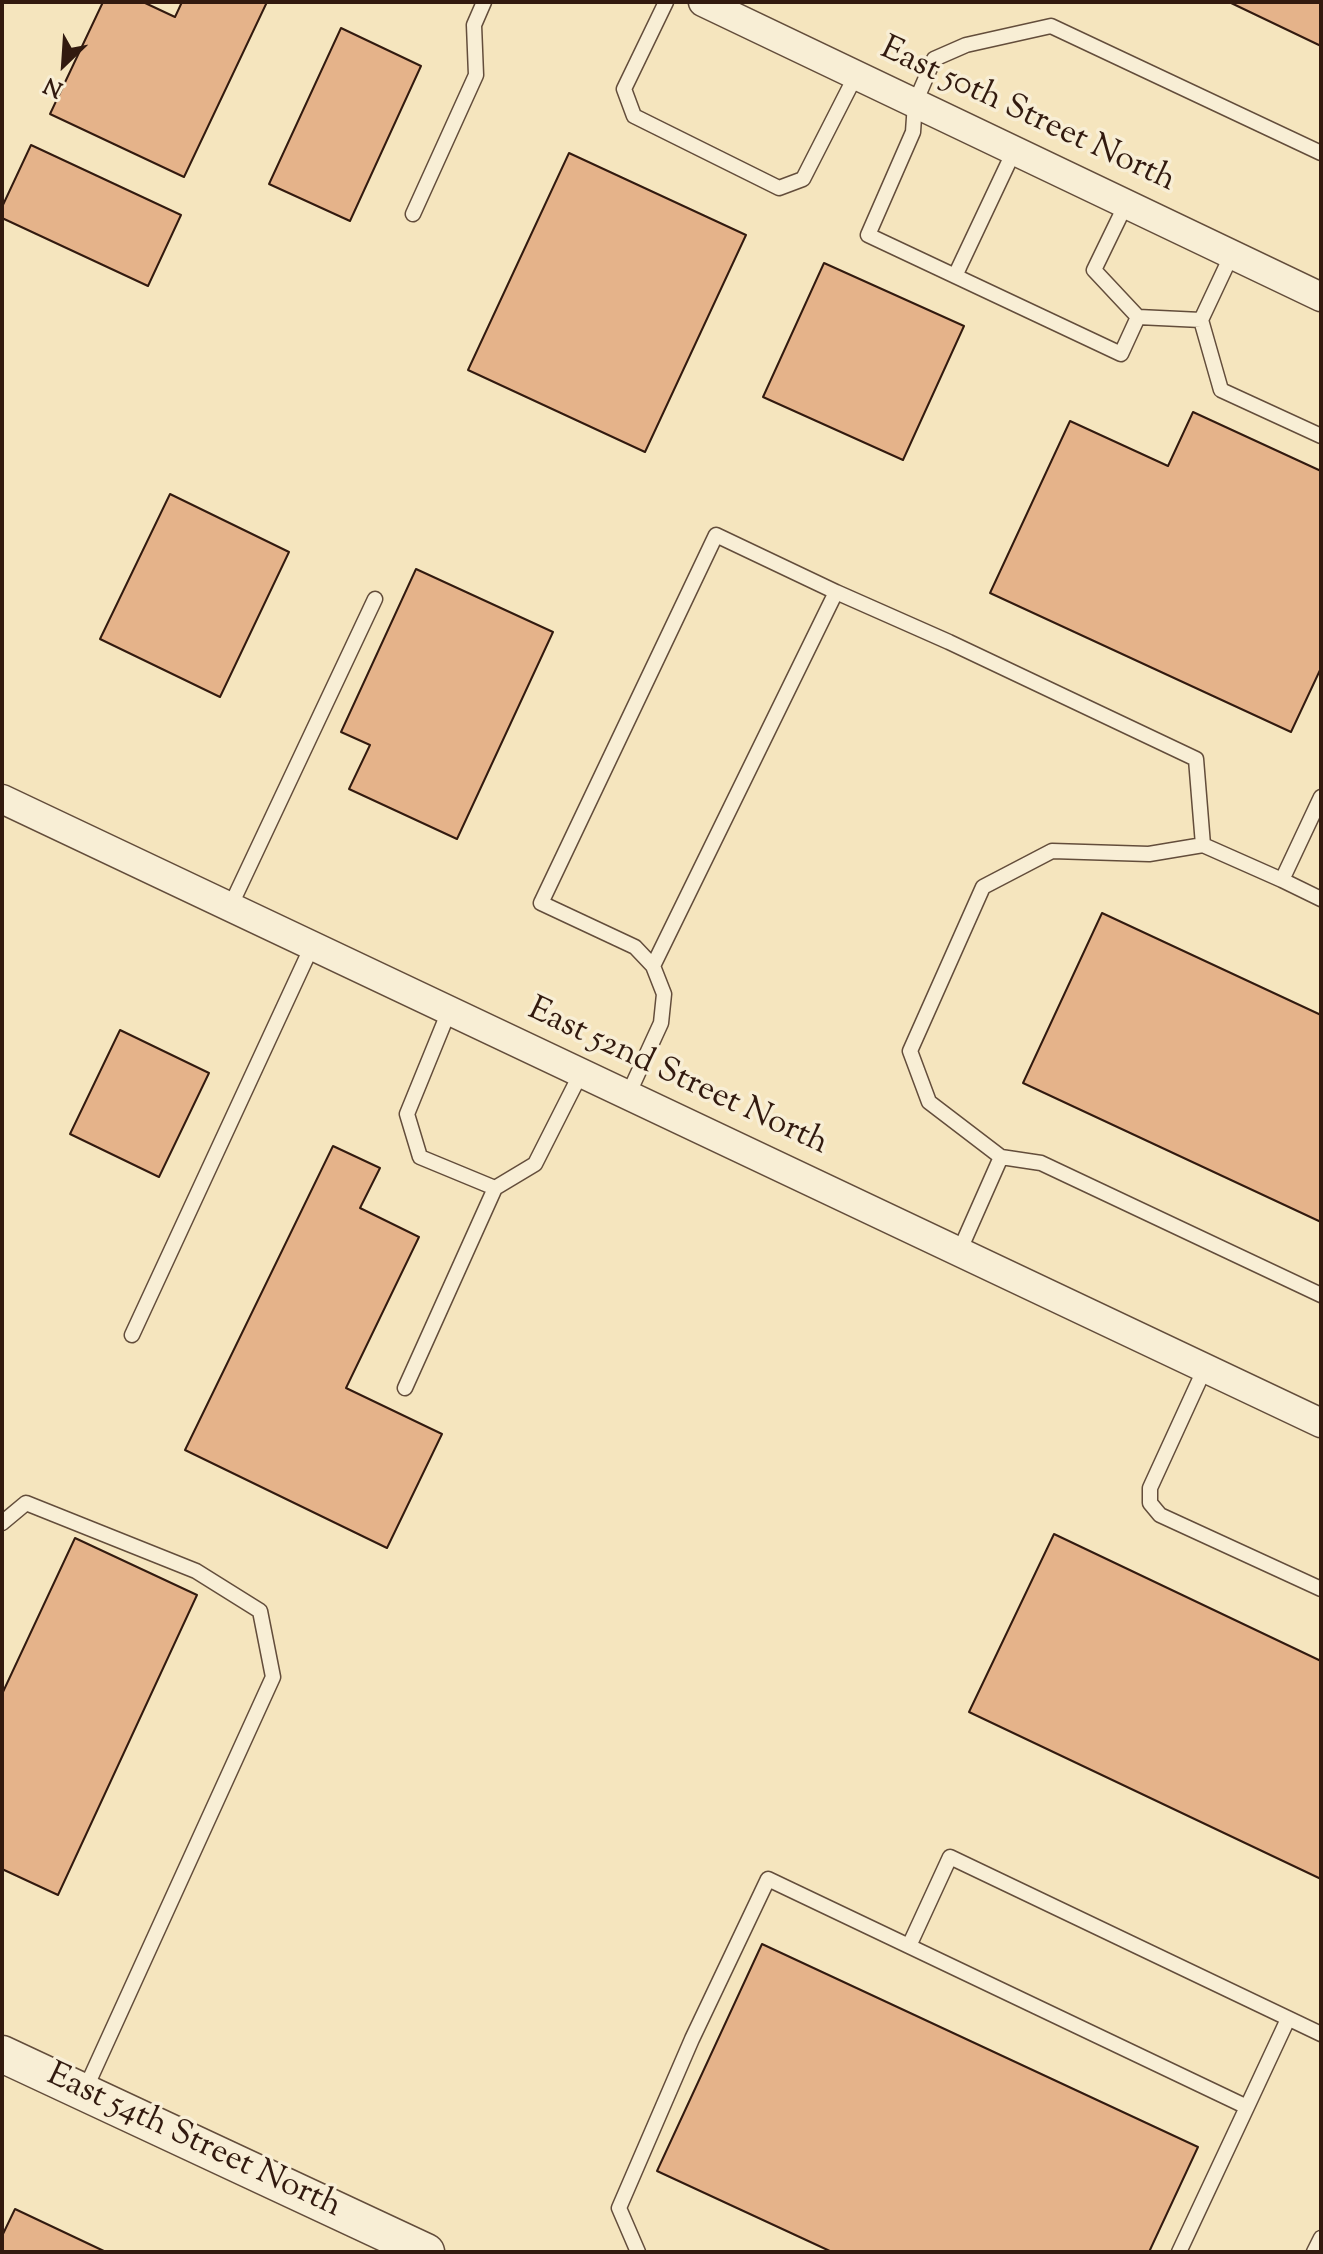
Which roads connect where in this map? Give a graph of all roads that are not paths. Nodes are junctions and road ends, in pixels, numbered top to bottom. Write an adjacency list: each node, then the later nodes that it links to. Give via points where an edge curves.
1 (484, 2): 9 (lane, via 474,25 476,75)
2 (666, 2): 4 (lane, via 624,89 634,116 779,188 803,179)
3 (703, 2): 4 (street, East 50th Street North)
4 (856, 75): 5 (street, East 50th Street North)
5 (915, 103): 6 (street, East 50th Street North); 7 (lane, via 934,59 966,45 1051,26); 11 (lane, via 913,132 868,235)
6 (1014, 151): 8 (street, East 50th Street North); 11 (lane)
7 (1321, 153)
8 (1126, 204): 10 (street, East 50th Street North); 13 (lane, via 1094,270)
9 (413, 214)
10 (1232, 254): 12 (street, East 50th Street North); 14 (lane)
11 (955, 276): 13 (lane, via 1121,354)
12 (1321, 297)
13 (1138, 317): 14 (lane)
14 (1201, 320): 15 (lane, via 1221,390)
15 (1321, 436)
16 (836, 592): 20 (lane, via 1196,759); 25 (lane); 25 (lane, via 716,535 541,903 635,947)
17 (375, 599): 23 (lane)
18 (1321, 797): 21 (lane)
19 (2, 799): 23 (street, East 52nd Street North)
20 (1203, 845): 21 (lane); 29 (lane, via 1149,854 1052,851 983,887 910,1051 929,1102)
21 (1282, 880): 22 (lane)
22 (1321, 899)
23 (230, 907): 24 (street, East 52nd Street North)
24 (312, 946): 26 (street, East 52nd Street North); 33 (lane)
25 (653, 966): 28 (lane, via 664,994 661,1023)
26 (449, 1011): 27 (street, East 52nd Street North); 30 (lane, via 407,1114 420,1157)
27 (581, 1073): 28 (street, East 52nd Street North); 30 (lane, via 535,1164)
28 (628, 1095): 31 (street, East 52nd Street North)
29 (1001, 1157): 31 (lane); 32 (lane, via 1041,1163)
30 (495, 1188): 35 (lane)
31 (959, 1252): 34 (street, East 52nd Street North)
32 (1321, 1295)
33 (132, 1335)
34 (1205, 1368): 36 (street, East 52nd Street North); 38 (lane, via 1150,1488 1150,1503 1160,1515)
35 (405, 1388)
36 (1321, 1423)
37 (2, 1523): 43 (lane, via 26,1503 196,1571 260,1611 273,1677)
38 (1321, 1589)
39 (909, 1946): 40 (lane, via 950,1857); 44 (lane); 47 (lane, via 768,1879 619,2208)
40 (1288, 2019): 41 (lane); 44 (lane)
41 (1321, 2034)
42 (2, 2054): 43 (street, East 54th Street North)
43 (84, 2092): 46 (street, East 54th Street North)
44 (1247, 2107): 48 (lane)
45 (1321, 2238): 49 (lane)
46 (426, 2252)
47 (638, 2252)
48 (1179, 2252)
49 (1314, 2252)

